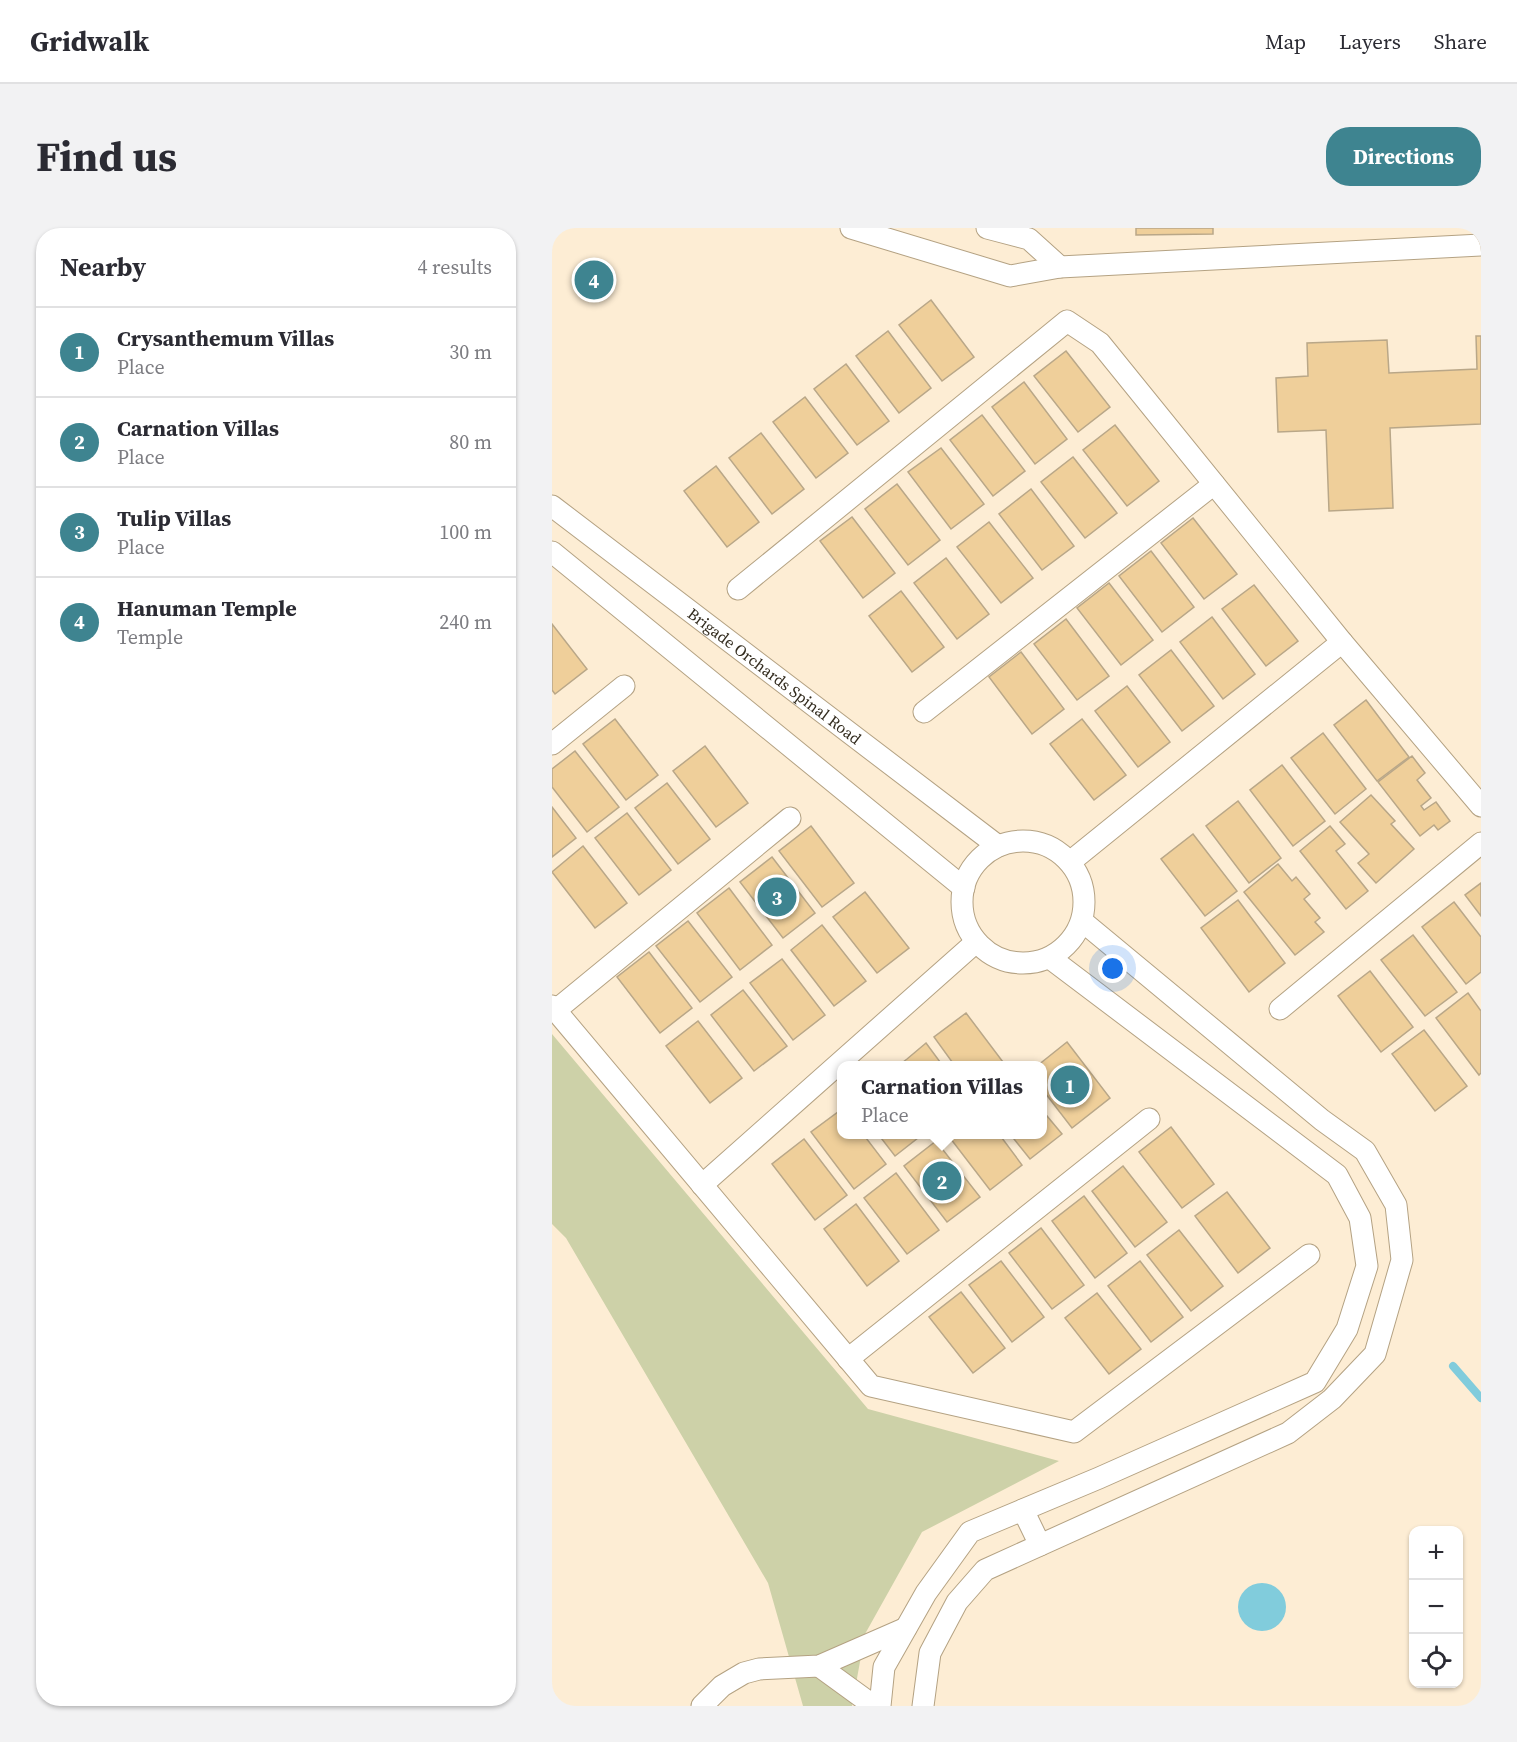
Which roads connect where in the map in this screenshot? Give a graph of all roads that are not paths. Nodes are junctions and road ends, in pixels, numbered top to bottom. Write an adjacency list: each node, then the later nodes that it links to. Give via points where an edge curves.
1 (850, 228): 4 (street, via 1010,276)
2 (987, 228): 4 (street, via 1029,239)
3 (1481, 245): 4 (street)
4 (1060, 267)
5 (1214, 484): 8 (street, via 1100,343 1067,321); 9 (street); 11 (street)
6 (552, 506): 16 (street, Brigade Orchards Spinal Road)
7 (552, 552): 18 (street)
8 (738, 589)
9 (1342, 642): 13 (street); 17 (street)
10 (624, 686): 12 (street)
11 (924, 712)
12 (552, 744)
13 (1481, 806)
14 (790, 818): 22 (street)
15 (1481, 843): 23 (street)
16 (998, 846): 17 (street, via 1017,841 1037,842 1055,849); 18 (street, via 982,856)
17 (1070, 862): 19 (street, via 1081,880 1085,900)
18 (963, 888): 20 (street, via 966,926)
19 (1082, 921): 21 (street, via 1075,936); 31 (street, via 1322,1120 1365,1151 1395,1205 1402,1260 1375,1354 1332,1399 1288,1433)
20 (976, 942): 21 (street, via 1011,963); 24 (street)
21 (1050, 958): 30 (street, via 1337,1175 1360,1218 1366,1266 1347,1329 1316,1382)
22 (554, 1008): 27 (street)
23 (1280, 1009)
24 (842, 1061)
25 (837, 1065): 27 (street)
26 (1149, 1119): 29 (street)
27 (702, 1185): 29 (street)
28 (1309, 1255): 29 (street, via 1074,1432 870,1386)
29 (848, 1359)
30 (1023, 1510): 31 (street); 32 (street, via 970,1532)
31 (1040, 1545): 37 (street, via 985,1570 957,1602 930,1653)
32 (906, 1628): 33 (street); 36 (street, via 884,1667)
33 (819, 1666): 34 (street, via 744,1673 722,1686); 35 (street)
34 (702, 1706)
35 (874, 1706)
36 (880, 1706)
37 (923, 1706)

